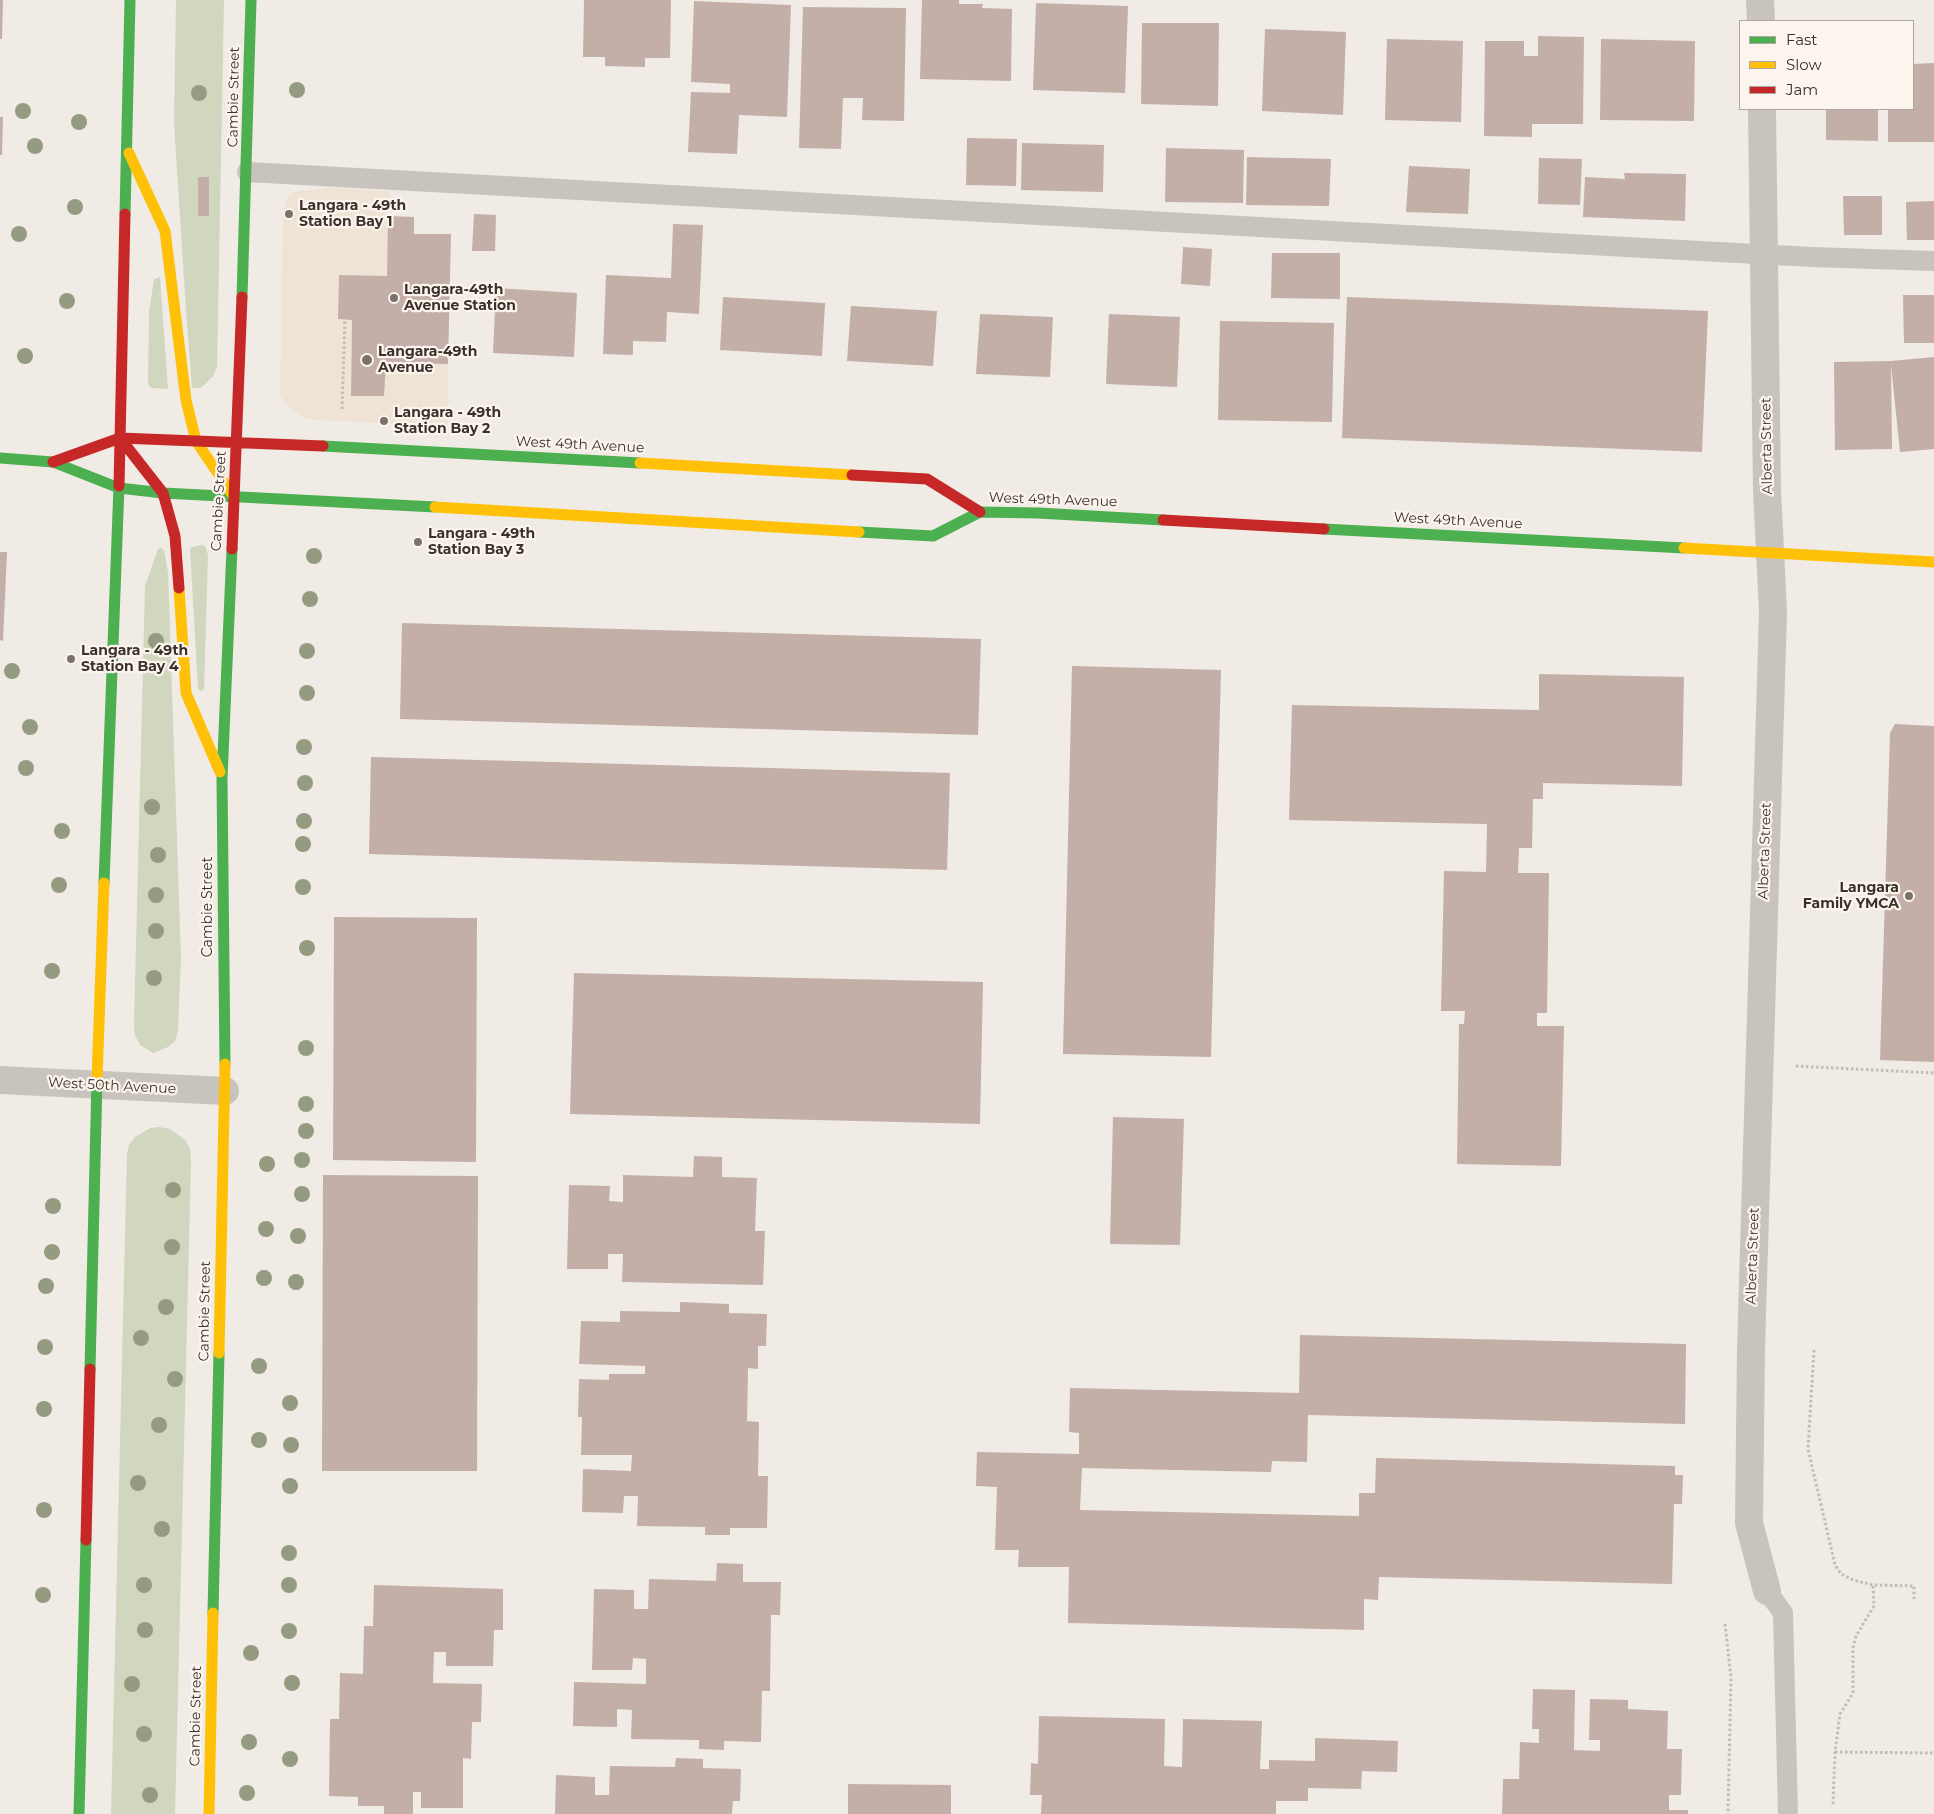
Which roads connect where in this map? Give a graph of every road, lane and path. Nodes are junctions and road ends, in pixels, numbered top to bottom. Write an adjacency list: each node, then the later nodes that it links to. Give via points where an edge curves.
1 (130, 0): 6 (main road)
2 (251, 0): 7 (main road, Cambie Street)
3 (1760, 0): 4 (street)
4 (1761, 20)
5 (1762, 110): 8 (street, Alberta Street)
6 (126, 147): 12 (main road); 13 (main road, via 165,231 186,400)
7 (247, 172): 8 (lane); 14 (main road, Cambie Street)
8 (1765, 253): 9 (lane); 21 (street, Alberta Street)
9 (1934, 261)
10 (345, 319): 11 (path)
11 (342, 408)
12 (120, 438): 13 (main road, West 49th Avenue); 16 (main road, West 49th Avenue); 17 (main road); 18 (main road)
13 (196, 441): 14 (main road, West 49th Avenue); 19 (main road)
14 (237, 443): 19 (main road, Cambie Street); 20 (main road, West 49th Avenue, via 928,479)
15 (0, 458): 16 (main road, West 49th Avenue)
16 (53, 462): 17 (main road, West 49th Avenue)
17 (119, 488): 18 (main road, West 49th Avenue); 27 (main road)
18 (163, 493): 19 (main road, West 49th Avenue); 23 (main road, via 175,536 186,693)
19 (234, 497): 20 (main road, West 49th Avenue, via 933,536); 23 (main road, Cambie Street)
20 (980, 512): 21 (main road, West 49th Avenue)
21 (1770, 553): 22 (main road, West 49th Avenue); 31 (street, Alberta Street, via 1773,612 1752,1290 1749,1523)
22 (1934, 562)
23 (222, 778): 28 (main road, Cambie Street)
24 (1796, 1066): 25 (path)
25 (1934, 1073)
26 (0, 1080): 27 (street, West 50th Avenue)
27 (97, 1085): 28 (street, West 50th Avenue); 37 (main road)
28 (225, 1091): 38 (main road, Cambie Street)
29 (1814, 1350): 30 (path, via 1808,1449 1835,1565 1841,1574)
30 (1873, 1584): 32 (path, via 1914,1586); 34 (path, via 1874,1606 1856,1636 1853,1693 1840,1714)
31 (1767, 1591): 40 (lane, via 1783,1613)
32 (1914, 1599)
33 (1725, 1624): 39 (path, via 1731,1678)
34 (1835, 1752): 35 (path); 36 (path)
35 (1934, 1753)
36 (1833, 1804)
37 (79, 1814)
38 (209, 1814)
39 (1728, 1814)
40 (1788, 1814)

